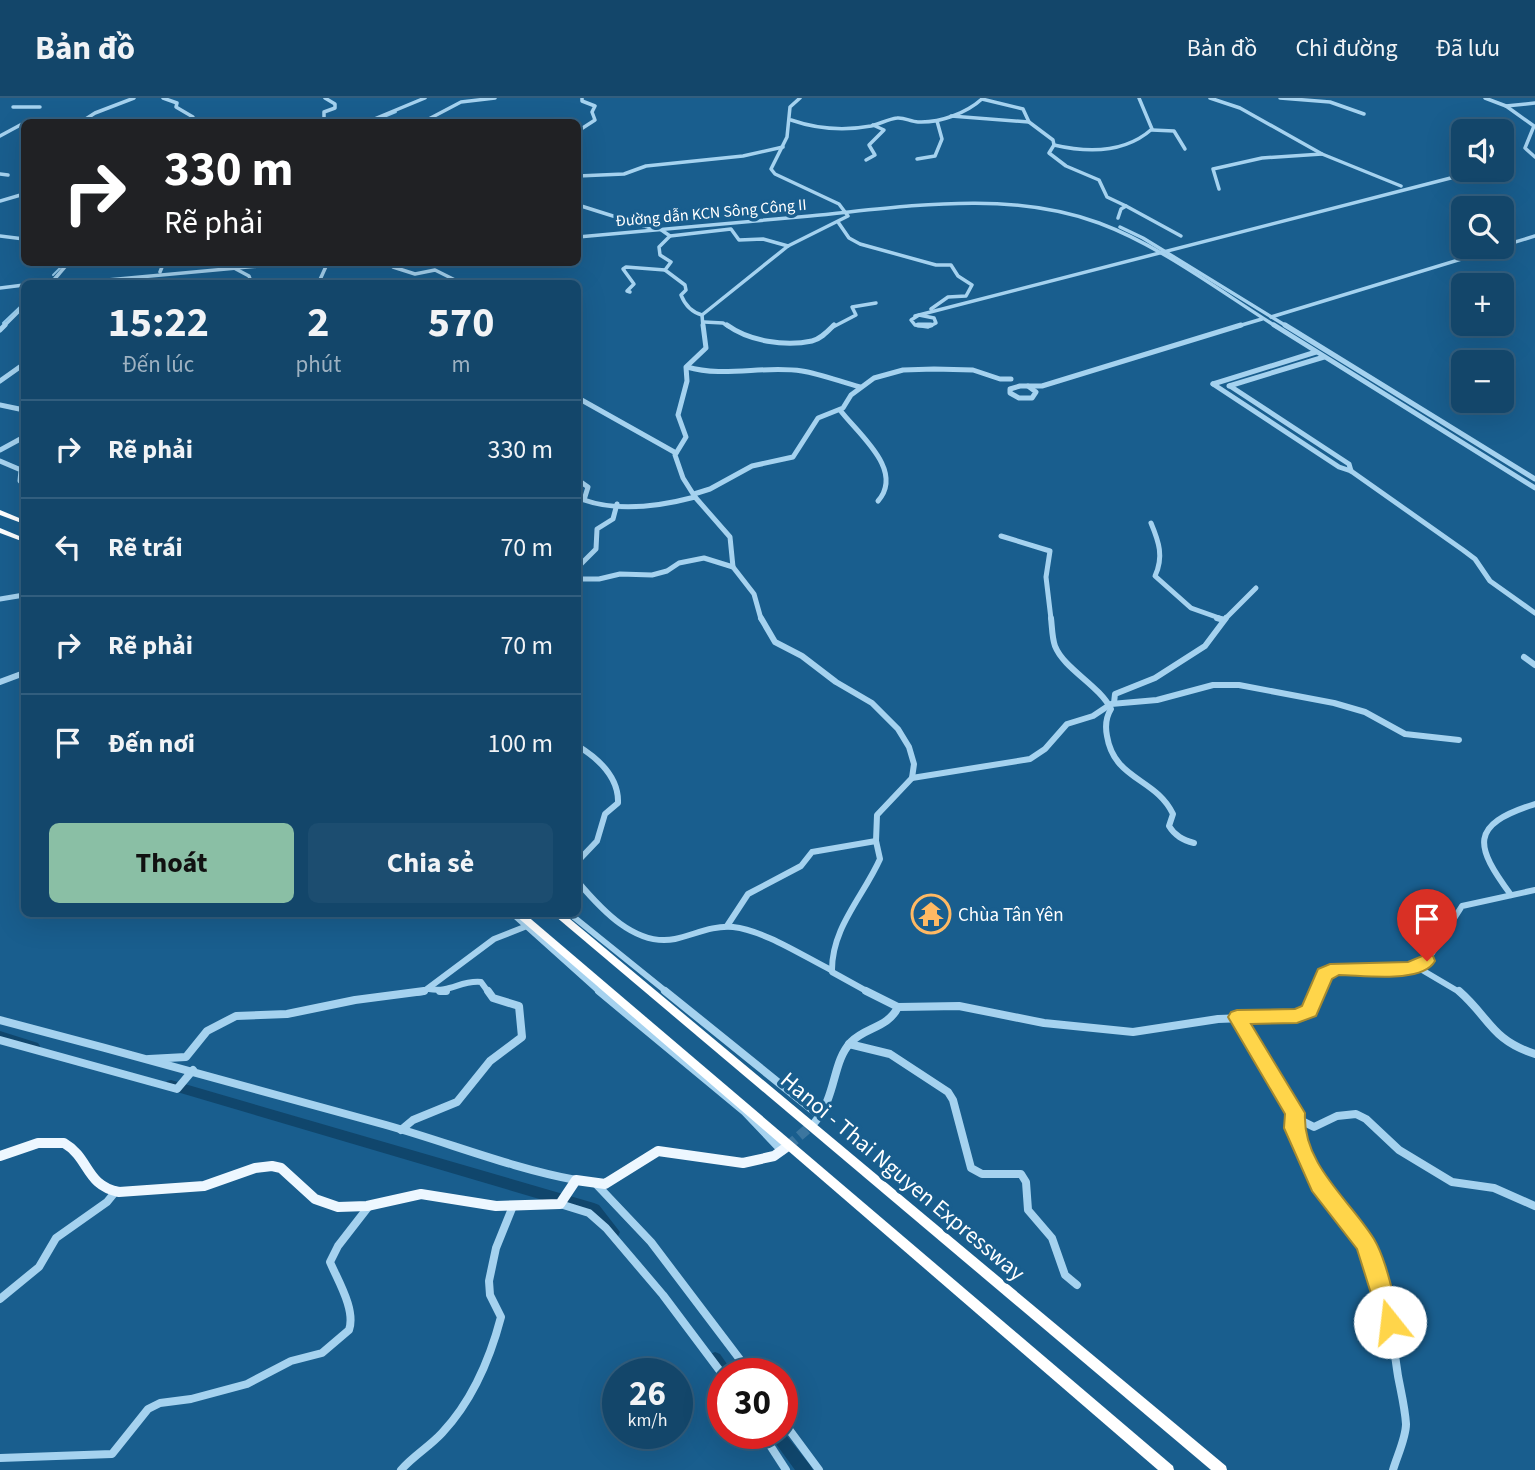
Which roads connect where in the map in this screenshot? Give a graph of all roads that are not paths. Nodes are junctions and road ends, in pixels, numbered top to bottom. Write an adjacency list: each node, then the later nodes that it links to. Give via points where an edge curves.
1 (134, 98): 22 (street)
2 (163, 98): 16 (street)
3 (180, 98): 16 (street)
4 (325, 98): 24 (street, via 335,108 324,112)
5 (425, 98): 25 (street)
6 (431, 98): 26 (street)
7 (495, 98): 27 (street, via 463,102)
8 (582, 98): 33 (street, via 595,106 595,120)
9 (800, 98): 28 (street, via 790,107)
10 (1139, 98): 34 (street)
11 (1210, 98): 39 (street, via 1239,108)
12 (1280, 98): 19 (street, via 1330,102)
13 (1485, 98): 18 (street)
14 (983, 99): 20 (street); 30 (street, via 1023,109)
15 (18, 101): 21 (street, via 13,107 40,107)
16 (170, 101): 23 (street)
17 (1535, 103): 18 (street)
18 (1506, 106): 40 (street, via 1534,126 1525,147)
19 (1364, 114)
20 (951, 116): 29 (street); 30 (street)
21 (29, 119)
22 (86, 119)
23 (193, 119)
24 (324, 119)
25 (374, 119)
26 (381, 119)
27 (429, 119)
28 (791, 120): 32 (street, via 818,129); 37 (street)
29 (937, 121): 32 (street, via 900,117); 41 (street, via 942,139 935,156)
30 (1029, 122): 36 (street, via 1051,137)
31 (21, 125): 35 (street)
32 (873, 125): 42 (street, via 884,130 869,145 874,155)
33 (581, 129)
34 (1152, 130): 36 (street, via 1118,146 1078,150); 38 (street, via 1174,131)
35 (0, 136)
36 (1054, 145): 53 (street, via 1049,153 1103,182 1107,197)
37 (783, 147): 45 (street, via 646,166 624,174); 54 (street, via 771,163 774,173)
38 (1185, 149)
39 (1322, 153): 47 (street); 48 (street, via 1308,158 1257,158 1213,169)
40 (1535, 157)
41 (918, 159)
42 (866, 160)
43 (0, 174): 44 (street)
44 (8, 176)
45 (581, 176)
46 (1451, 178): 68 (street)
47 (1401, 186)
48 (1219, 189)
49 (21, 195): 50 (street)
50 (0, 201)
51 (581, 206): 57 (street)
52 (1044, 206): 54 (street, via 981,202); 68 (street, via 1109,222); 69 (street, via 1104,224)
53 (1126, 206): 55 (street); 63 (street)
54 (846, 211): 56 (street, via 847,217); 57 (street, Đường dẫn KCN Sông Công II); 58 (street, Đường dẫn KCN Sông Công II)
55 (1118, 218)
56 (838, 222): 67 (street); 89 (street, via 849,238 860,244 951,265 972,285 966,296 948,297)
57 (652, 228): 59 (street, Đường dẫn KCN Sông Công II)
58 (660, 229): 59 (street, Đường dẫn KCN Sông Công II); 62 (street)
59 (605, 233): 60 (street, Đường dẫn KCN Sông Công II)
60 (581, 235)
61 (0, 236): 65 (street)
62 (670, 236): 67 (street, via 731,229 739,240 764,239); 77 (street, via 659,247 660,256 671,262)
63 (1181, 236)
64 (1535, 236): 66 (street)
65 (21, 239)
66 (1514, 243)
67 (788, 246): 90 (street)
68 (1166, 252): 69 (street); 92 (street)
69 (1159, 254): 89 (street); 93 (street)
70 (1462, 259): 92 (street)
71 (65, 266): 79 (street)
72 (162, 266): 78 (street)
73 (240, 266): 78 (street)
74 (247, 266): 76 (street)
75 (393, 266): 83 (street, via 415,274 435,270)
76 (234, 268): 81 (street); 82 (street)
77 (665, 270): 86 (street, via 626,267 624,271 634,284); 90 (street, via 685,285 681,297 694,313)
78 (160, 272): 80 (street)
79 (53, 280)
80 (73, 280)
81 (106, 280)
82 (252, 280)
83 (455, 280)
84 (21, 286): 85 (street)
85 (0, 289)
86 (630, 292)
87 (876, 303): 94 (street, via 852,307 856,316 813,341 772,342 743,335 723,323)
88 (21, 309): 95 (street)
89 (931, 314): 91 (street); 91 (street); 91 (street, via 936,323 923,327 913,324)
90 (702, 315): 94 (street)
91 (915, 316)
92 (1271, 317): 118 (street)
93 (1262, 319): 96 (street); 103 (street)
94 (704, 322): 99 (street, via 706,348)
95 (0, 330)
96 (1316, 352): 97 (street); 106 (street, via 1213,384)
97 (1324, 357): 104 (street); 120 (street)
98 (21, 366): 101 (street)
99 (687, 367): 105 (street, via 704,372 797,371); 114 (street, via 678,415 686,437)
100 (1011, 379): 105 (street, via 996,380 982,371 911,368)
101 (0, 381)
102 (1028, 386): 103 (street); 107 (street); 107 (street, via 1012,387 1010,393 1028,399)
103 (1042, 386): 107 (street)
104 (1230, 386): 106 (street); 117 (street, via 1349,464)
105 (860, 387): 111 (street)
106 (1221, 388): 117 (street)
107 (1036, 392)
108 (581, 400): 114 (street)
109 (0, 405): 110 (street)
110 (21, 409)
111 (840, 410): 121 (street, via 818,418 793,457 752,466); 122 (street, via 854,431 876,450 887,473 888,486)
112 (21, 438): 113 (street)
113 (0, 450)
114 (676, 453): 121 (street, via 678,467)
115 (0, 461): 116 (street)
116 (21, 470)
117 (1350, 471): 136 (street, via 1469,555 1490,581)
118 (1535, 479)
119 (581, 482): 123 (street, via 588,487 586,502)
120 (1535, 488)
121 (695, 496): 123 (street, via 665,503); 131 (street, via 730,537)
122 (878, 500)
123 (617, 504): 130 (street, via 614,519 597,529 596,549)
124 (0, 512): 125 (highway)
125 (21, 521)
126 (1151, 523): 137 (street, via 1162,552 1155,576 1191,608)
127 (0, 530): 129 (highway)
128 (1000, 536): 142 (street, via 1050,551 1046,577 1055,648)
129 (21, 539)
130 (581, 564)
131 (733, 567): 132 (street, via 704,558 652,575); 145 (street, via 754,594 761,619 775,642 872,703 898,729 914,764)
132 (581, 579)
133 (1256, 588): 137 (street)
134 (21, 596): 135 (street)
135 (0, 599)
136 (1535, 613)
137 (1224, 620): 142 (street, via 1205,646 1155,678 1115,694)
138 (1524, 657): 139 (street)
139 (1535, 665)
140 (21, 674): 141 (street)
141 (0, 682)
142 (1112, 704): 143 (street, via 1157,700 1231,684 1356,709 1410,735); 145 (street, via 1067,724 1033,758); 148 (street, via 1104,725 1115,761 1169,804 1171,830)
143 (1459, 740)
144 (581, 748): 149 (street, via 611,776 619,801 606,814 597,841)
145 (912, 778): 147 (street, via 877,815)
146 (1535, 804): 152 (street, via 1501,817 1484,843 1486,856)
147 (876, 841): 158 (street, via 812,852 801,866 748,894); 160 (street, via 880,859 837,935)
148 (1194, 844)
149 (581, 858)
150 (581, 885): 158 (street, via 604,912 641,936 673,940)
151 (1535, 890): 152 (street)
152 (1511, 895): 159 (street, via 1462,906 1427,961)
153 (516, 917): 157 (street)
154 (523, 917): 191 (highway)
155 (562, 917): 192 (highway, Hanoi - Thai Nguyen Expressway)
156 (573, 917): 166 (street, via 818,1120 832,1102)
157 (527, 926): 161 (street, via 494,939); 172 (street, via 629,1019)
158 (727, 926): 160 (street, via 764,937)
159 (1417, 967): 163 (street, via 1336,968 1325,974 1310,1010 1297,1016); 167 (street, via 1462,993 1499,1038)
160 (831, 970): 162 (street)
161 (429, 989): 168 (street, via 286,1014 236,1016 207,1031 186,1057); 171 (street, via 444,992 469,981 481,982 494,998 519,1006 522,1037 490,1061 457,1102)
162 (898, 1007): 163 (street, via 959,1006 1044,1023 1133,1032); 166 (street, via 892,1019)
163 (1237, 1017): 170 (street)
164 (0, 1020): 168 (street)
165 (0, 1040): 169 (street, via 171,1088 180,1087)
166 (849, 1044): 181 (street, via 890,1055 948,1092 971,1168 980,1174 1021,1174 1028,1210 1052,1238 1065,1275)
167 (1535, 1054)
168 (146, 1059): 169 (street)
169 (192, 1070): 171 (street)
170 (1296, 1118): 180 (street, via 1314,1127 1337,1116 1356,1114 1399,1150 1452,1182 1494,1188); 193 (street, via 1294,1128 1319,1185 1372,1256 1390,1322 1406,1426)
171 (401, 1129): 174 (street)
172 (785, 1149): 175 (main road, via 748,1164 658,1152 616,1179)
173 (0, 1156): 176 (main road, via 38,1143 62,1142 82,1157 91,1180)
174 (574, 1184): 175 (main road); 177 (main road)
175 (597, 1185): 184 (street, via 651,1242)
176 (116, 1191): 178 (main road, via 205,1185 276,1166 315,1200); 182 (street, via 56,1238 39,1267)
177 (561, 1203): 179 (main road); 183 (street, via 589,1213 606,1227)
178 (369, 1206): 179 (main road, via 425,1194); 187 (street, via 330,1262 351,1325 322,1353 291,1361 247,1384 160,1403 148,1409 112,1454 57,1457 24,1453)
179 (513, 1206): 188 (street, via 494,1254 489,1288 501,1317 491,1349 478,1378 440,1435)
180 (1535, 1206)
181 (1077, 1285)
182 (0, 1299)
183 (710, 1358)
184 (739, 1358)
185 (798, 1442): 190 (street)
186 (772, 1449): 189 (street)
187 (0, 1458)
188 (401, 1470)
189 (786, 1470)
190 (819, 1470)
191 (1168, 1470)
192 (1221, 1470)
193 (1393, 1470)

